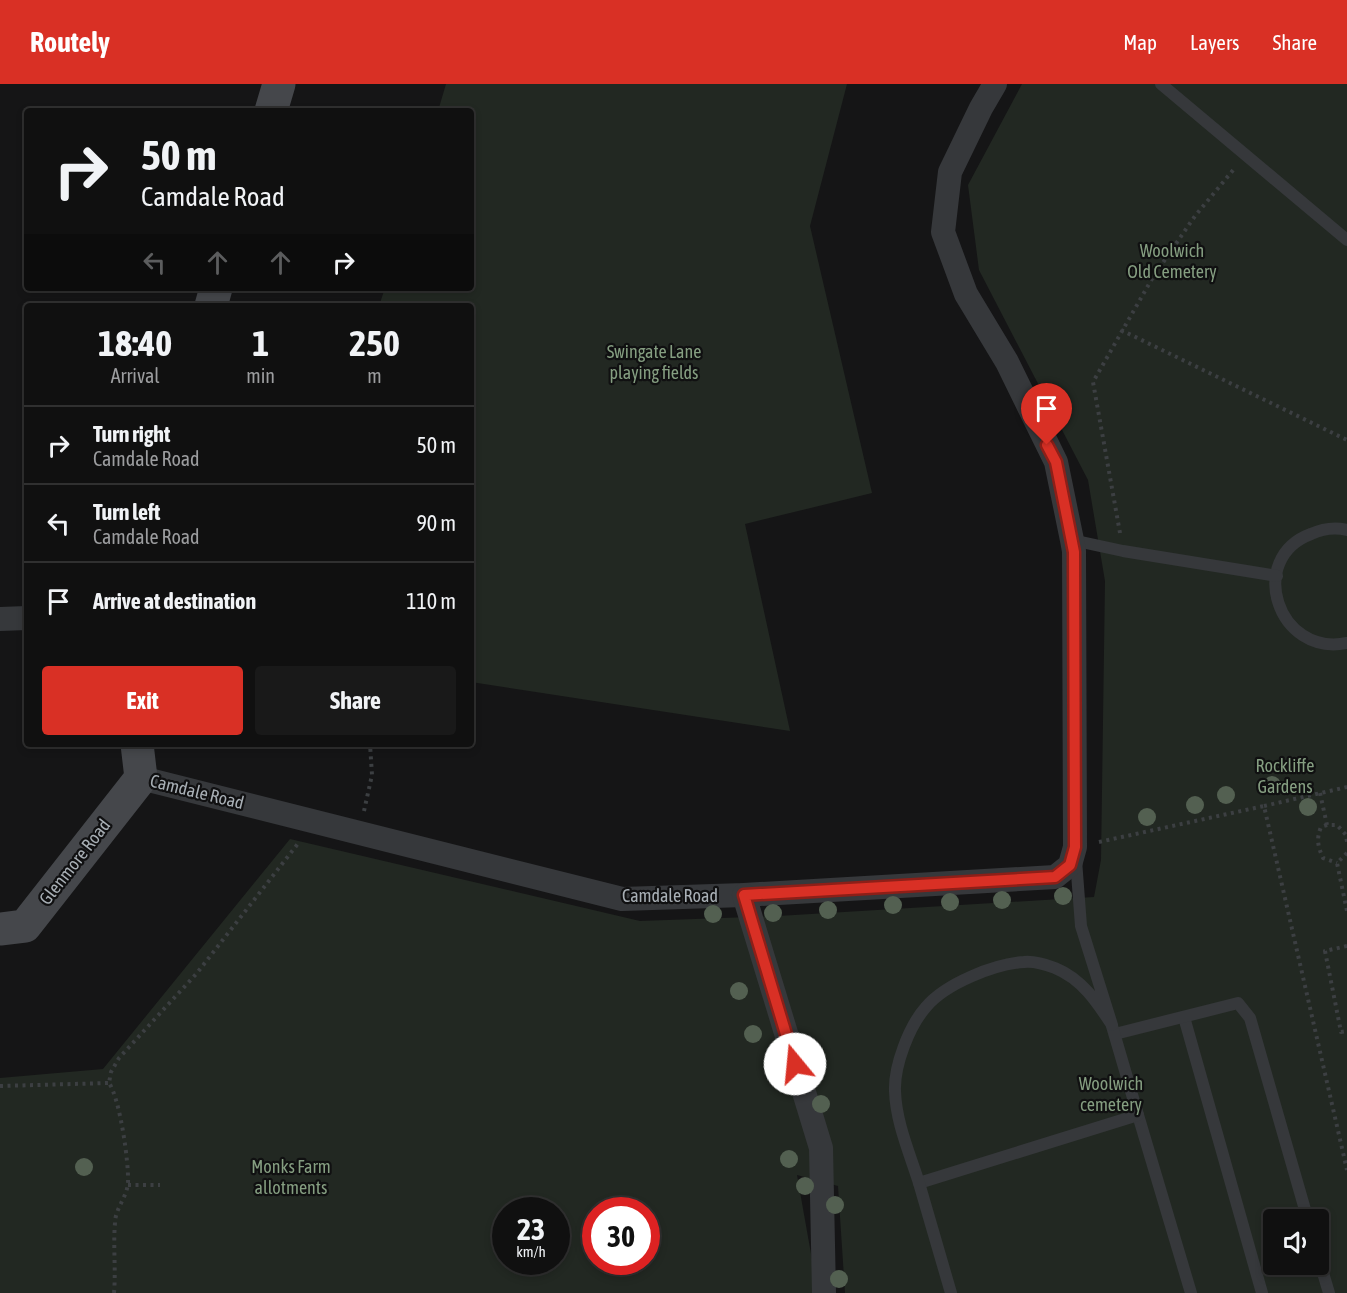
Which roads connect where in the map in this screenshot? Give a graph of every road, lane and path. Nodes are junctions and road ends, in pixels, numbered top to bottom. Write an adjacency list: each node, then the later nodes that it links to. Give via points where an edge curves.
1 (279, 84): 4 (street)
2 (995, 84): 10 (street, Camdale Road, via 950,172 943,232 966,294 1007,362 1056,462)
3 (1161, 84): 5 (lane)
4 (272, 108)
5 (1246, 155): 6 (lane); 7 (path, via 1195,216)
6 (1347, 240)
7 (1121, 330): 8 (path); 11 (path, via 1093,382)
8 (1347, 440)
9 (1347, 530): 12 (lane, via 1322,529 1304,536 1289,548)
10 (1072, 540): 11 (lane); 26 (street, Camdale Road)
11 (1124, 551): 12 (lane)
12 (1277, 576): 15 (lane, via 1277,603 1299,634 1317,642)
13 (24, 618): 14 (street)
14 (0, 619)
15 (1347, 643)
16 (137, 747): 18 (street)
17 (370, 747): 24 (path, via 372,775)
18 (141, 778): 22 (street, Camdale Road); 31 (street, Glenmore Road, via 25,926)
19 (1347, 787): 20 (path)
20 (1320, 793): 21 (path); 23 (path)
21 (1264, 806): 26 (path); 39 (path)
22 (315, 822): 24 (street, Camdale Road); 36 (path, via 197,974 119,1058)
23 (1327, 825): 25 (path, via 1337,825); 28 (path, via 1321,827 1318,847 1323,858)
24 (359, 832): 29 (street, Camdale Road, via 622,899)
25 (1347, 842)
26 (1075, 847): 29 (street, Camdale Road, via 1070,865 1055,877); 34 (lane, via 1081,926)
27 (1347, 853): 28 (path)
28 (1337, 863): 30 (path)
29 (744, 895): 46 (street, via 820,1148)
30 (1347, 911)
31 (0, 929)
32 (1347, 946): 35 (path, via 1325,951 1341,1032)
33 (1184, 1017): 34 (lane); 43 (lane, via 1238,1004 1250,1018); 49 (lane)
34 (1113, 1030): 38 (lane); 40 (lane, via 1093,996 1071,976 1054,968 1025,962 987,971 948,988 926,1007 908,1035 898,1062 895,1090 903,1137)
35 (1347, 1031)
36 (109, 1083): 37 (path); 41 (path, via 123,1137)
37 (0, 1086)
38 (1138, 1115): 40 (lane); 48 (lane)
39 (1347, 1170)
40 (919, 1183): 47 (lane)
41 (128, 1185): 42 (path); 45 (path, via 115,1220)
42 (160, 1185)
43 (1305, 1209)
44 (1324, 1275): 50 (lane)
45 (114, 1293)
46 (824, 1293)
47 (951, 1293)
48 (1191, 1293)
49 (1262, 1293)
50 (1329, 1293)

